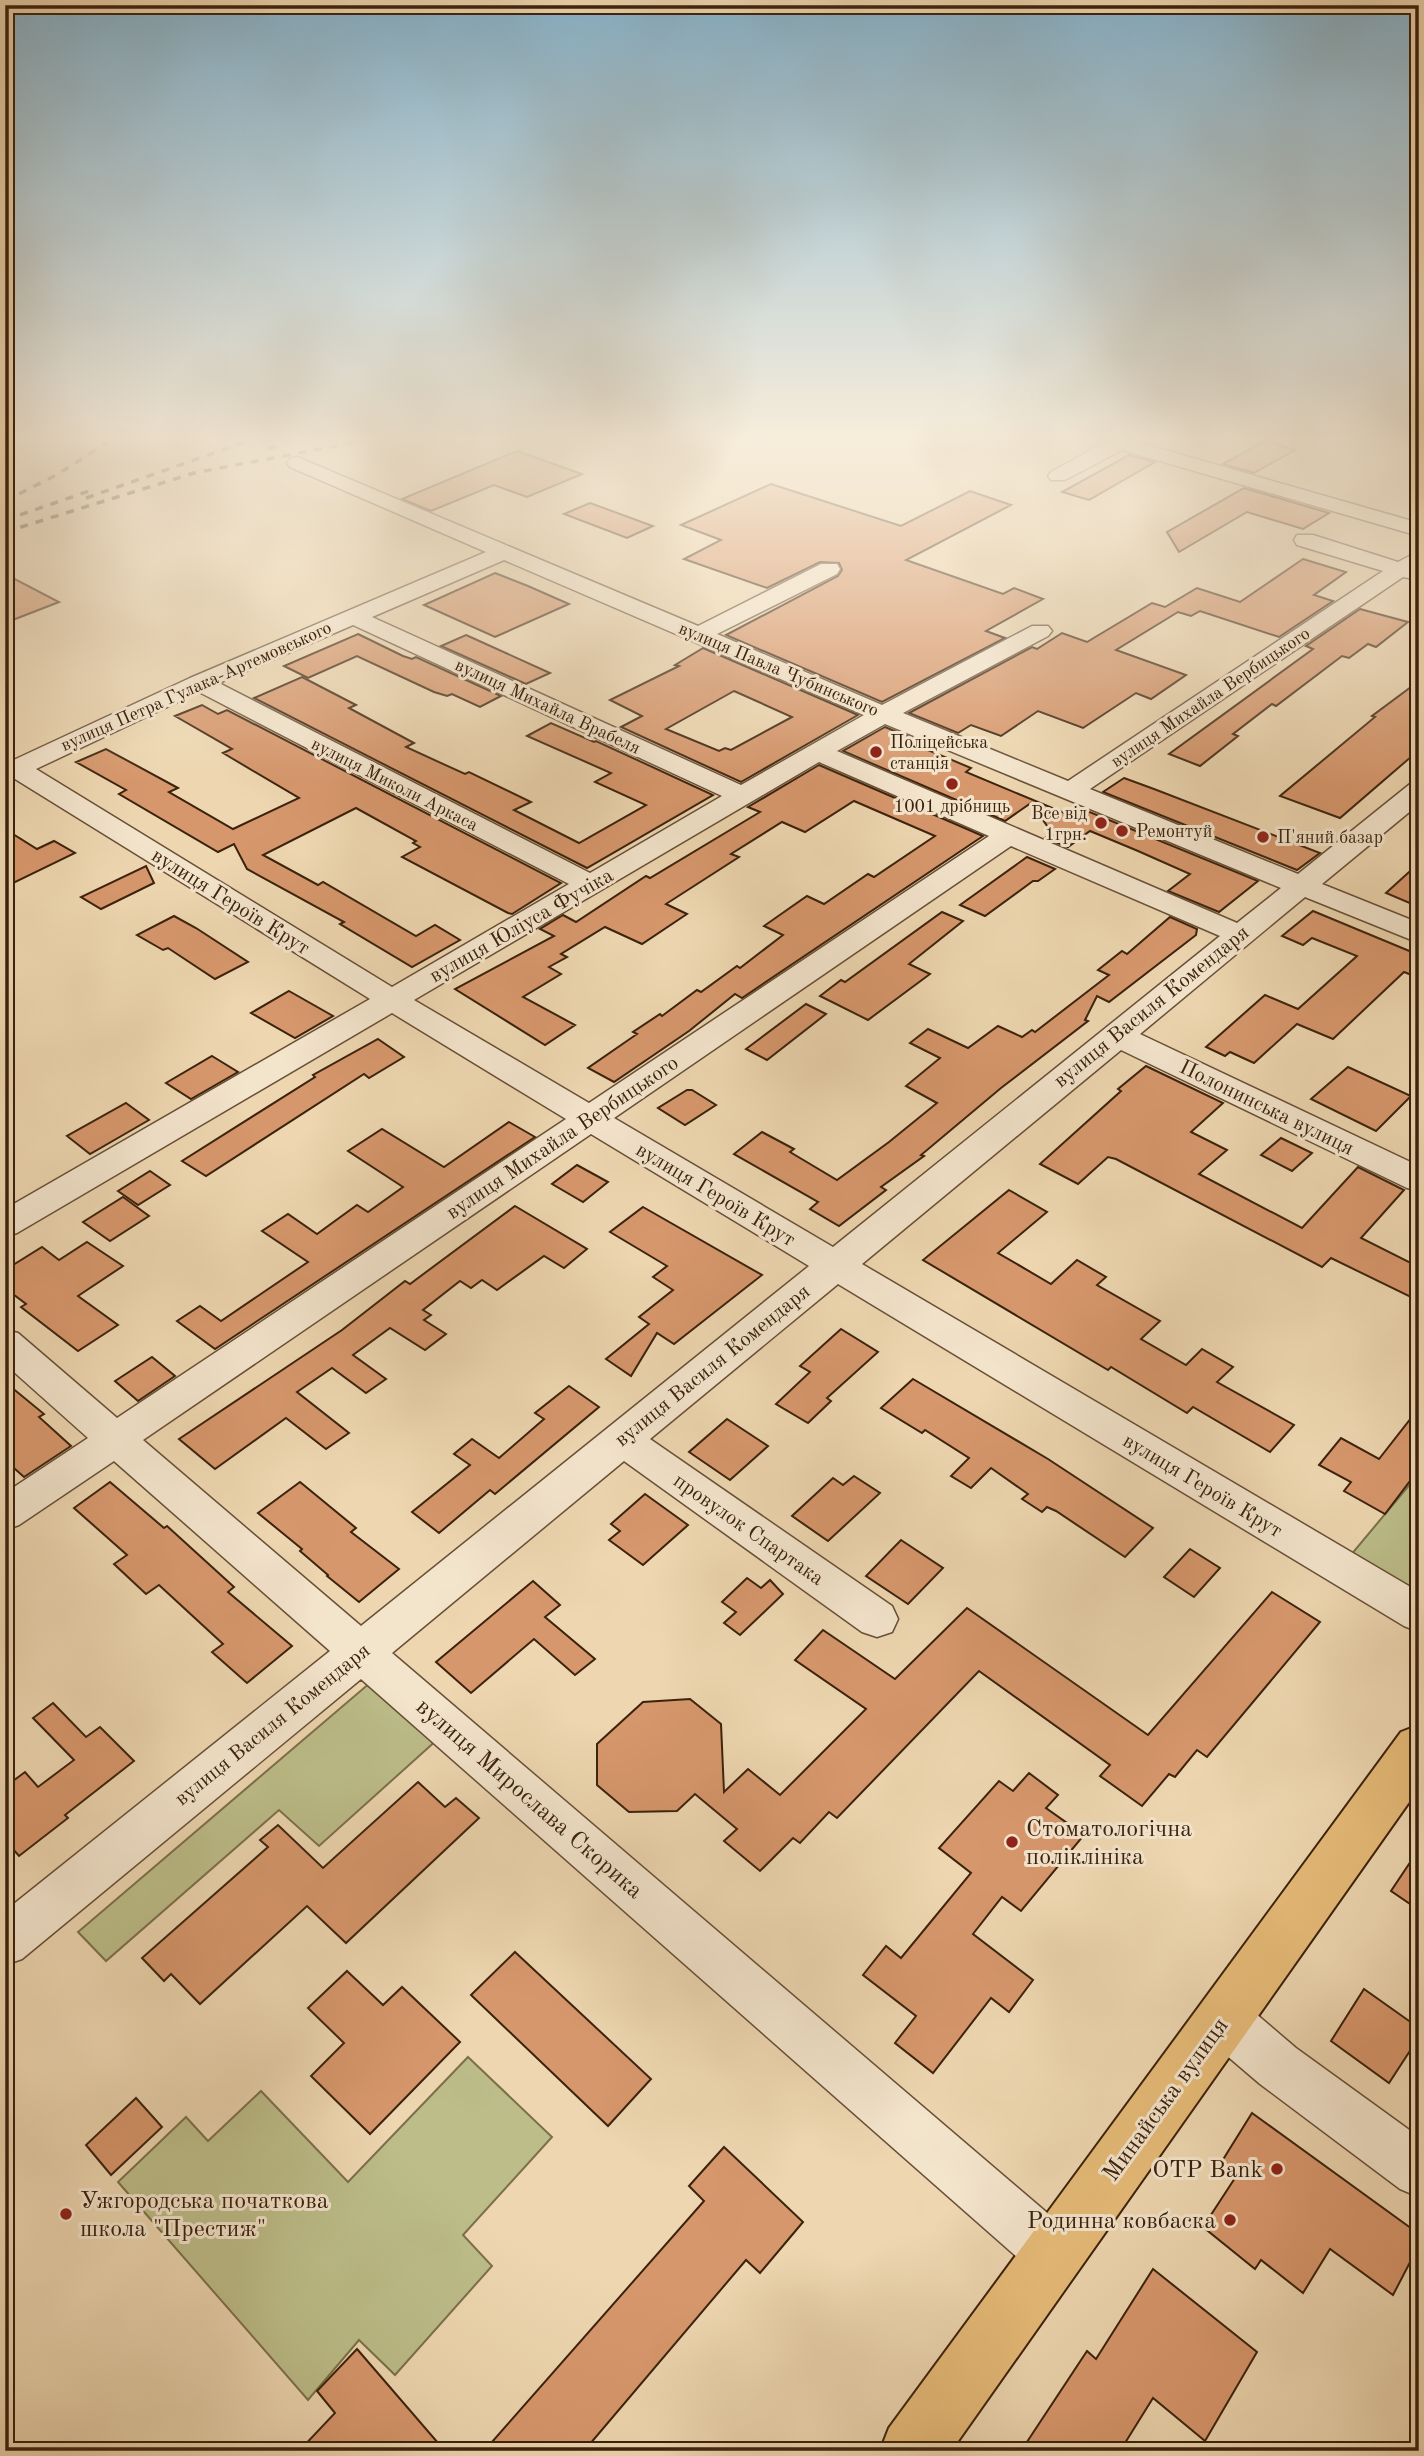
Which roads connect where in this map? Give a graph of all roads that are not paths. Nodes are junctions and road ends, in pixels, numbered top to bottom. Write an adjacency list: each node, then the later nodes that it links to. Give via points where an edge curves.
1 (498, 555): 6 (street, вулиця Петра Гулака-Артемовського)
2 (510, 555): 8 (street, вулиця Павла Чубинського)
3 (1363, 555): 4 (street)
4 (1413, 567): 14 (street, вулиця Михайла Вербицького)
5 (829, 569): 8 (street)
6 (353, 617): 9 (street, вулиця Петра Гулака-Артемовського); 15 (street, вулиця Михайла Врабеля)
7 (1040, 631): 10 (street, вулиця Юліуса Фучіка)
8 (698, 635): 10 (street, вулиця Павла Чубинського)
9 (199, 683): 12 (street, вулиця Петра Гулака-Артемовського); 17 (street, вулиця Миколи Аркаса)
10 (883, 714): 11 (street, вулиця Юліуса Фучіка); 14 (street, вулиця Павла Чубинського)
11 (817, 752): 15 (street, вулиця Юліуса Фучіка); 16 (street)
12 (11, 771): 21 (street, вулиця Героїв Крут)
13 (1419, 790): 18 (street, вулиця Василя Комендаря)
14 (1070, 791): 18 (street, вулиця Павла Чубинського)
15 (743, 796): 17 (street, вулиця Юліуса Фучіка)
16 (1009, 835): 19 (street); 23 (street, вулиця Михайла Вербицького)
17 (590, 884): 21 (street, вулиця Юліуса Фучіка)
18 (1301, 885): 19 (street, вулиця Василя Комендаря); 20 (street, вулиця Павла Чубинського)
19 (1239, 934): 22 (street, вулиця Василя Комендаря)
20 (1419, 934)
21 (392, 1000): 23 (street, вулиця Героїв Крут); 25 (street, вулиця Юліуса Фучіка)
22 (1116, 1035): 24 (street, Полонинська вулиця); 26 (street, вулиця Василя Комендаря)
23 (590, 1118): 26 (street, вулиця Героїв Крут); 28 (street, вулиця Михайла Вербицького)
24 (1419, 1180)
25 (5, 1225)
26 (835, 1265): 29 (street, вулиця Василя Комендаря); 31 (street, вулиця Героїв Крут)
27 (5, 1343): 28 (street, вулиця Мирослава Скорика)
28 (116, 1439): 30 (street, вулиця Михайла Вербицького); 33 (street, вулиця Мирослава Скорика)
29 (621, 1439): 32 (street, провулок Спартака); 33 (street, вулиця Василя Комендаря)
30 (5, 1514)
31 (1419, 1614)
32 (877, 1619)
33 (361, 1651): 35 (street, вулиця Василя Комендаря); 38 (street, вулиця Мирослава Скорика)
34 (1419, 1747): 36 (main road, Минайська вулиця)
35 (5, 1942)
36 (1223, 2019): 37 (street, via 1278,2066); 38 (main road, Минайська вулиця)
37 (1419, 2170)
38 (1054, 2254): 39 (main road, Минайська вулиця)
39 (912, 2451)

